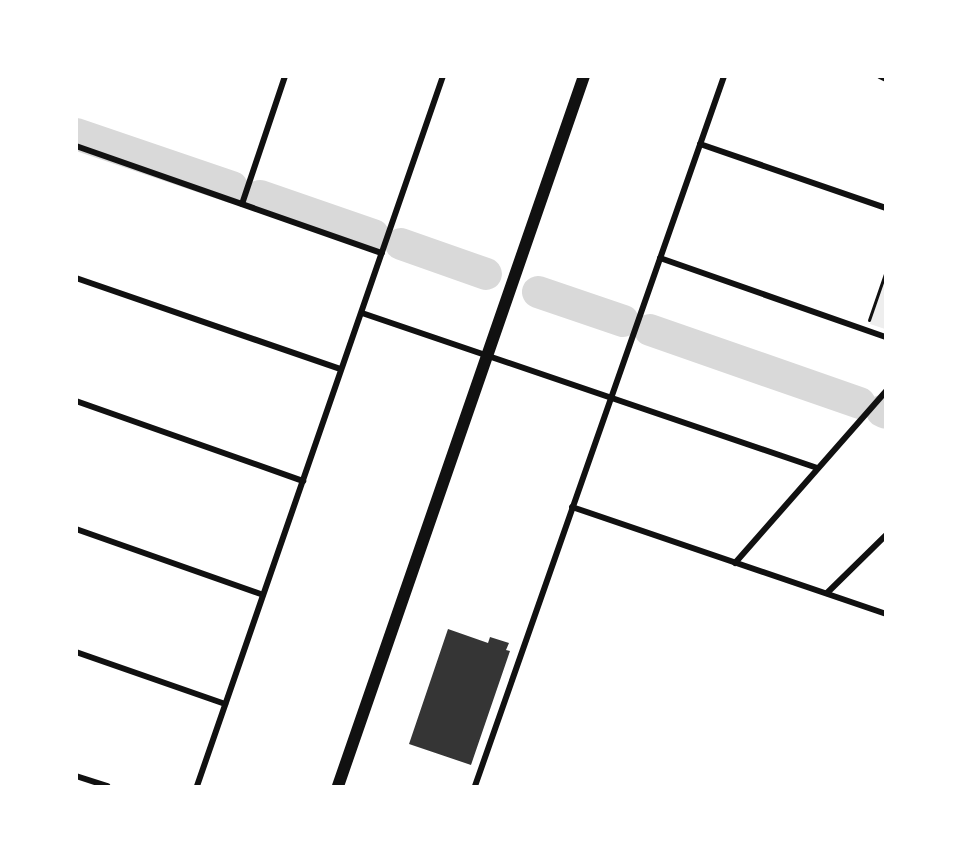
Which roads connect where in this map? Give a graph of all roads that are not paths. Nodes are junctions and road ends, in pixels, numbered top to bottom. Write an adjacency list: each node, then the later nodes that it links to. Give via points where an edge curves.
1 (285, 76): 9 (street)
2 (443, 76): 11 (street)
3 (585, 76): 16 (main road)
4 (724, 76): 7 (street)
5 (880, 76): 6 (street)
6 (885, 78)
7 (700, 144): 10 (street); 12 (street)
8 (76, 146): 9 (street)
9 (242, 204): 11 (street)
10 (885, 208)
11 (382, 253): 14 (street)
12 (660, 258): 15 (street); 19 (street)
13 (76, 278): 17 (street)
14 (362, 313): 16 (street); 17 (street)
15 (885, 337)
16 (485, 355): 19 (street); 35 (main road)
17 (341, 369): 22 (street)
18 (885, 391): 21 (street)
19 (612, 397): 21 (street); 23 (street)
20 (76, 401): 22 (street)
21 (817, 468): 26 (street)
22 (303, 481): 28 (street)
23 (572, 507): 26 (street); 36 (street)
24 (76, 529): 28 (street)
25 (885, 535): 27 (street)
26 (735, 563): 27 (street)
27 (827, 593): 29 (street)
28 (263, 595): 31 (street)
29 (885, 614)
30 (76, 652): 31 (street)
31 (225, 704): 34 (street)
32 (76, 776): 33 (street)
33 (107, 786)
34 (197, 786)
35 (338, 786)
36 (476, 786)

